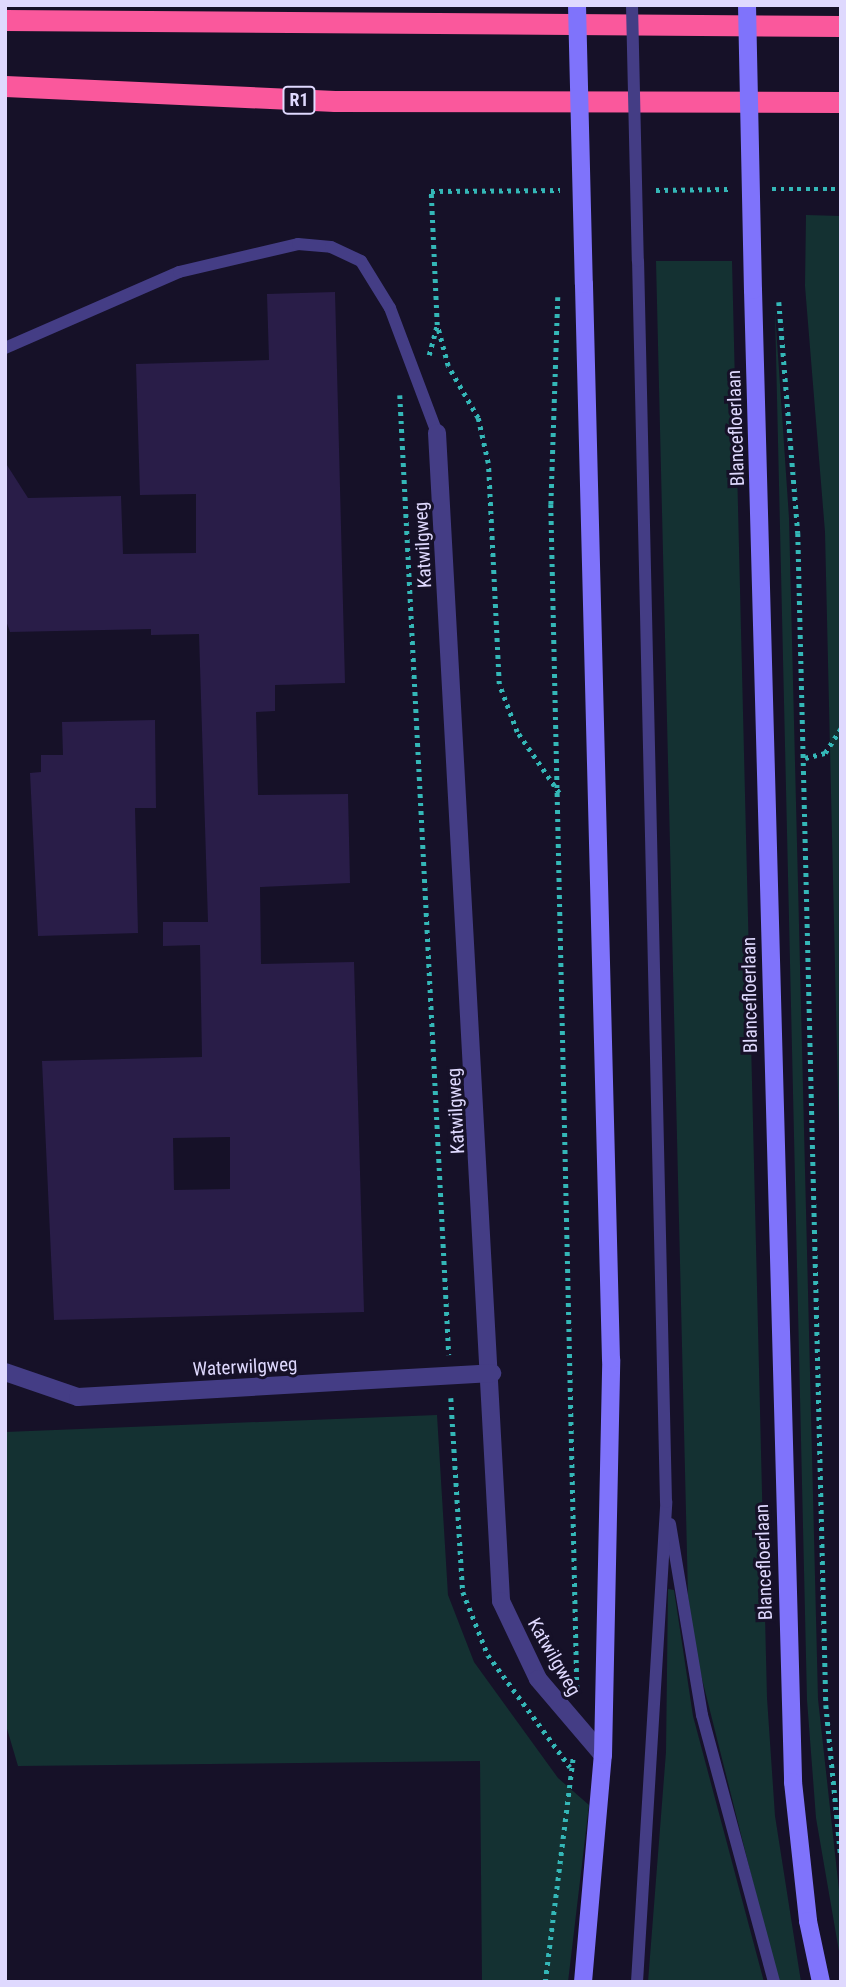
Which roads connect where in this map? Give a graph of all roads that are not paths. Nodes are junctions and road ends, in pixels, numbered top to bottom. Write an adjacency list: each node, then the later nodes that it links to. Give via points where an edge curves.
1 (577, 5): 13 (main road, bridge, via 611,1360)
2 (632, 5): 12 (lane, bridge)
3 (747, 5): 17 (main road, Blancefloerlaan, bridge, via 793,1782 808,1921)
4 (5, 20): 5 (highway)
5 (841, 26)
6 (5, 86): 7 (highway, R1, via 335,101)
7 (841, 102)
8 (5, 348): 9 (lane, via 179,272 298,244 331,247 360,261 390,308)
9 (437, 433): 11 (street, Katwilgweg)
10 (5, 1373): 11 (street, Waterwilgweg, via 78,1396)
11 (492, 1373): 13 (street, Katwilgweg, via 501,1601 538,1679)
12 (667, 1502): 15 (lane); 16 (lane, via 702,1715)
13 (603, 1755): 14 (main road)
14 (585, 1979)
15 (637, 1982)
16 (774, 1982)
17 (821, 1982)

